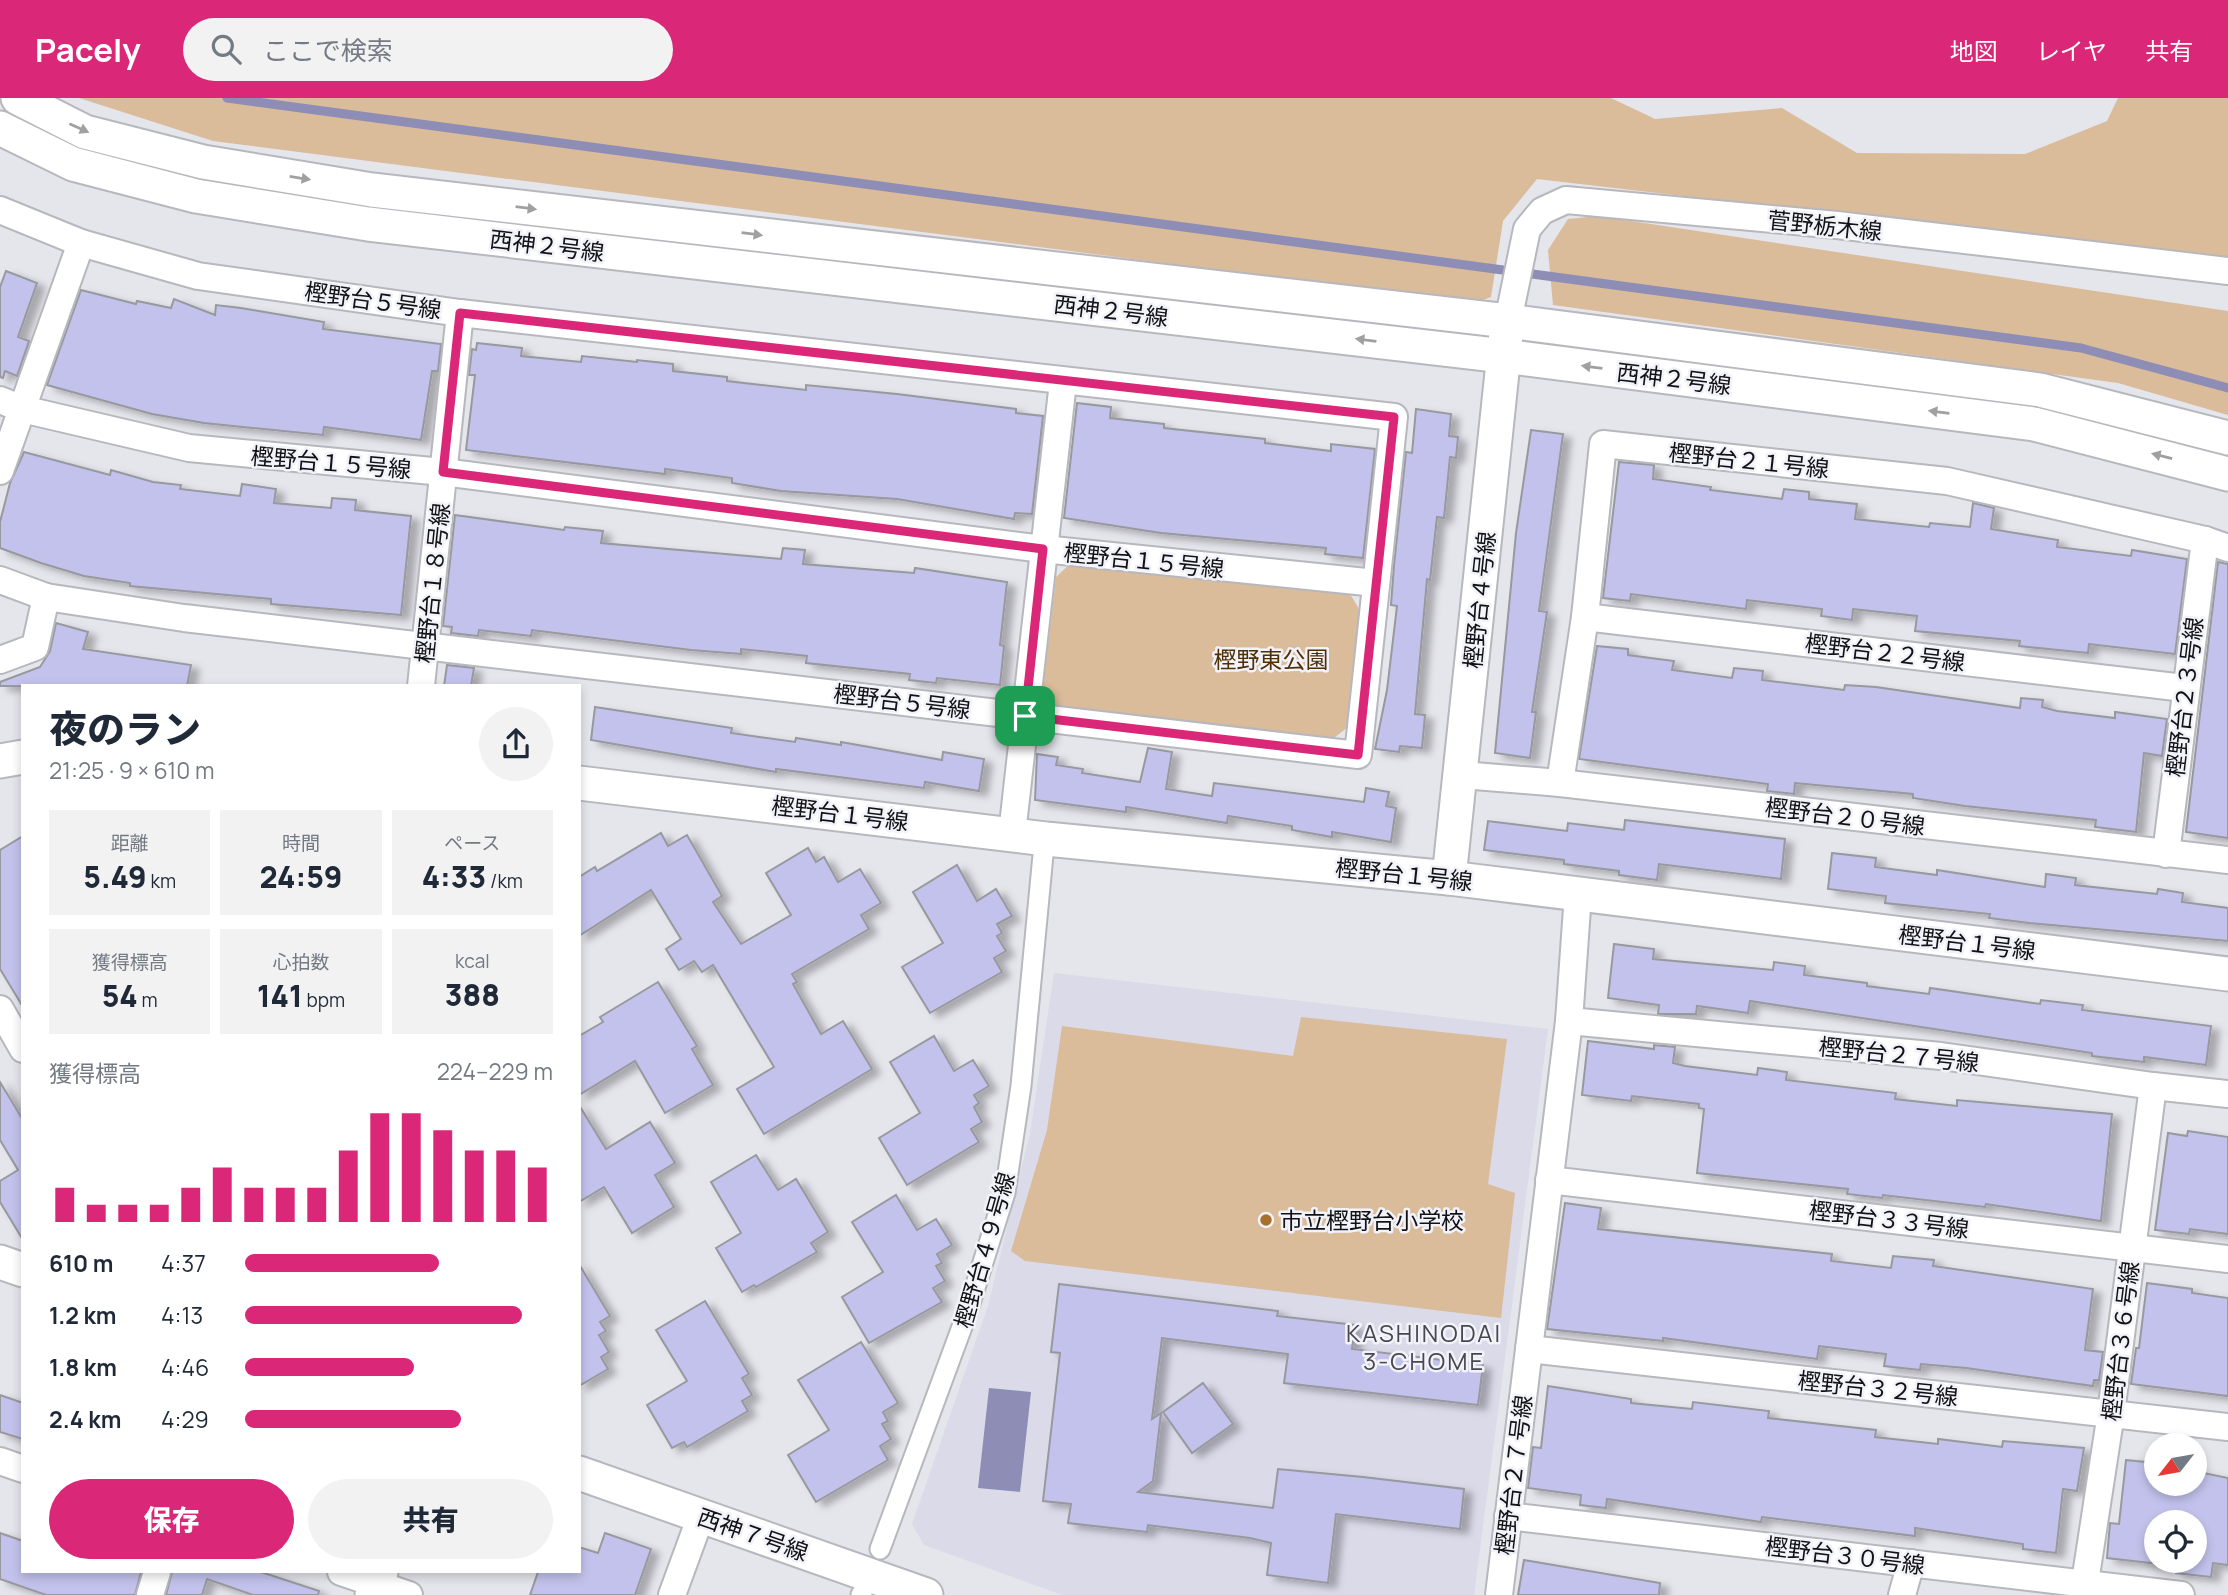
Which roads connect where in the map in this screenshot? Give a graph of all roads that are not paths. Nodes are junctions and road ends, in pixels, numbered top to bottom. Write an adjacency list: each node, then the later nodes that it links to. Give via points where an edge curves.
1 (18, 98): 6 (street, 西神２号線, one-way to 6, via 85,132 202,162 372,190)
2 (0, 128): 8 (street, 西神２号線, one-way to 2, via 368,224 196,196 74,164)
3 (0, 210): 4 (street, 樫野台５号線)
4 (81, 243): 7 (street, 樫野台５号線, via 198,276); 10 (street)
5 (2228, 271): 6 (street, 菅野栃木線, via 1836,225 1566,200 1542,211 1527,229)
6 (1511, 307): 8 (street, 樫野台４号線); 11 (street, 西神２号線, via 2040,390)
7 (460, 313): 9 (street, 樫野台５号線); 13 (street, 樫野台１８号線)
8 (1504, 356): 14 (street, 西神２号線, one-way to 8, via 2034,424); 28 (street, 樫野台４号線)
9 (1063, 382): 16 (street); 18 (street, 樫野台５号線, via 1394,417)
10 (11, 405): 12 (street); 13 (street, 樫野台１５号線, via 189,448)
11 (2228, 438)
12 (0, 471)
13 (443, 472): 16 (street, 樫野台１５号線); 21 (street, 樫野台１８号線)
14 (2228, 474)
15 (2216, 544): 20 (street, 樫野台２１号線, via 1947,481 1603,444); 24 (street, 樫野台２３号線)
16 (1043, 549): 18 (street, 樫野台１５号線); 25 (street)
17 (0, 580): 19 (street, 樫野台５号線)
18 (1376, 583): 25 (street, 樫野台５号線, via 1358,755)
19 (46, 597): 21 (street, 樫野台５号線); 22 (street, via 35,647)
20 (1585, 617): 24 (street, 樫野台２２号線); 30 (street, 樫野台２１号線)
21 (425, 646): 23 (street, 樫野台１８号線); 25 (street, 樫野台５号線)
22 (0, 660)
23 (421, 684)
24 (2184, 688): 32 (street, 樫野台２３号線)
25 (1025, 716): 31 (street)
26 (21, 757): 27 (street)
27 (0, 761)
28 (1462, 775): 30 (street, 樫野台２０号線); 35 (street, 樫野台４号線)
29 (581, 783): 31 (street, 樫野台１号線)
30 (1560, 783): 32 (street, 樫野台２０号線)
31 (1013, 834): 35 (street, 樫野台１号線)
32 (2166, 854): 34 (street, 樫野台２０号線)
33 (1043, 855): 56 (street, 樫野台４９号線, via 1021,1086 1005,1193 966,1316)
34 (2228, 860)
35 (1449, 878): 36 (street, 樫野台１号線)
36 (1578, 894): 37 (street, 樫野台１号線); 39 (street, 樫野台２７号線)
37 (2228, 974)
38 (0, 1009): 40 (street)
39 (1569, 1021): 41 (street, 樫野台２７号線, via 1941,1056); 43 (street, 樫野台２７号線)
40 (12, 1040)
41 (2153, 1086): 42 (street, 樫野台２７号線); 44 (street, 樫野台３６号線)
42 (2228, 1094)
43 (1549, 1180): 44 (street, 樫野台３３号線); 48 (street, 樫野台２７号線)
44 (2132, 1248): 45 (street, 樫野台３３号線); 49 (street, 樫野台３６号線)
45 (2228, 1259)
46 (0, 1262): 47 (street)
47 (21, 1269)
48 (1529, 1349): 49 (street, 樫野台３２号線); 55 (street, 樫野台２７号線)
49 (2111, 1413): 50 (street, 樫野台３２号線); 61 (street, 樫野台３６号線)
50 (2228, 1427)
51 (0, 1461): 52 (street)
52 (21, 1468)
53 (581, 1474): 54 (street, 西神７号線)
54 (701, 1516): 64 (street); 65 (street, 西神７号線)
55 (1508, 1516): 57 (street, 樫野台３０号線); 66 (street, 樫野台２７号線)
56 (880, 1549)
57 (1911, 1563): 61 (street, 樫野台３０号線); 67 (street)
58 (158, 1573): 62 (street)
59 (344, 1573): 60 (street)
60 (376, 1583): 63 (street)
61 (2084, 1589): 68 (street, 樫野台３０号線)
62 (150, 1595)
63 (409, 1595)
64 (672, 1595)
65 (926, 1595)
66 (1499, 1595)
67 (1902, 1595)
68 (2181, 1595)

